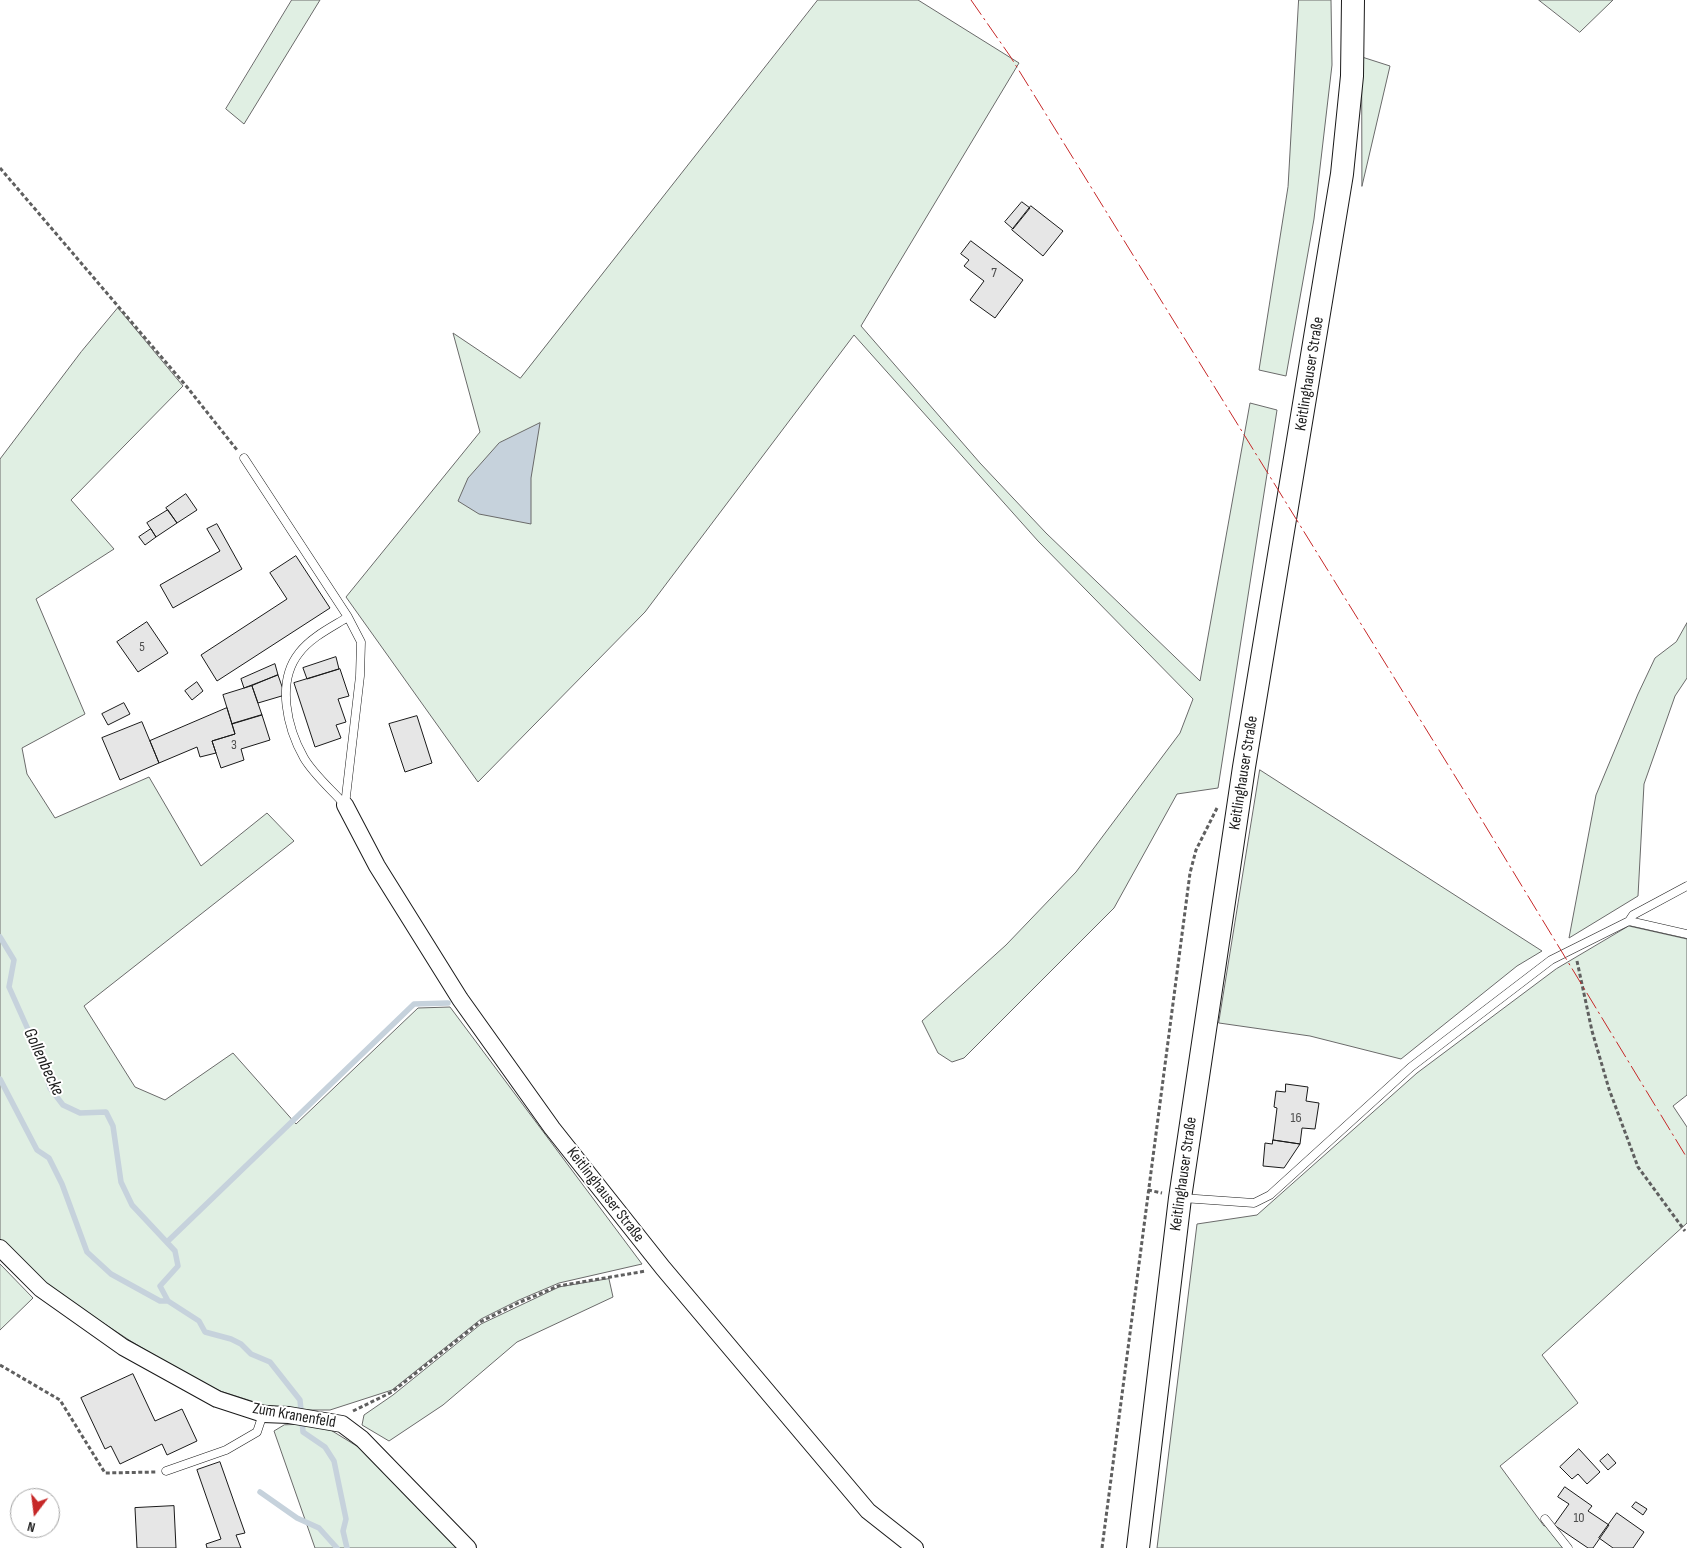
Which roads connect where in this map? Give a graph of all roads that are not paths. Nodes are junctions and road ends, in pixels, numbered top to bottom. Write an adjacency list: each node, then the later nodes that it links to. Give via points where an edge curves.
1 (1353, 0): 8 (main road, Keitlinghauser Straße, via 1352,76 1342,174 1244,767)
2 (244, 458): 3 (lane)
3 (348, 617): 4 (lane, via 361,642); 4 (lane, via 299,652 286,677 285,694 293,731 304,759)
4 (345, 805): 14 (street, Keitlinghauser Straße, via 376,866 460,999 552,1128 662,1268 868,1510)
5 (1687, 886): 6 (lane, via 1633,915)
6 (1628, 921): 7 (lane); 8 (lane, via 1551,960 1411,1067 1270,1195 1254,1203)
7 (1687, 934)
8 (1180, 1198): 15 (main road, Keitlinghauser Straße)
9 (0, 1248): 10 (street, Zum Kranenfeld, via 41,1289 123,1347 216,1399)
10 (263, 1414): 11 (lane, via 257,1432 226,1450); 13 (street, Zum Kranenfeld, via 342,1424 362,1438)
11 (166, 1471)
12 (1544, 1519): 16 (lane)
13 (468, 1548)
14 (915, 1548)
15 (1138, 1548)
16 (1568, 1548)

